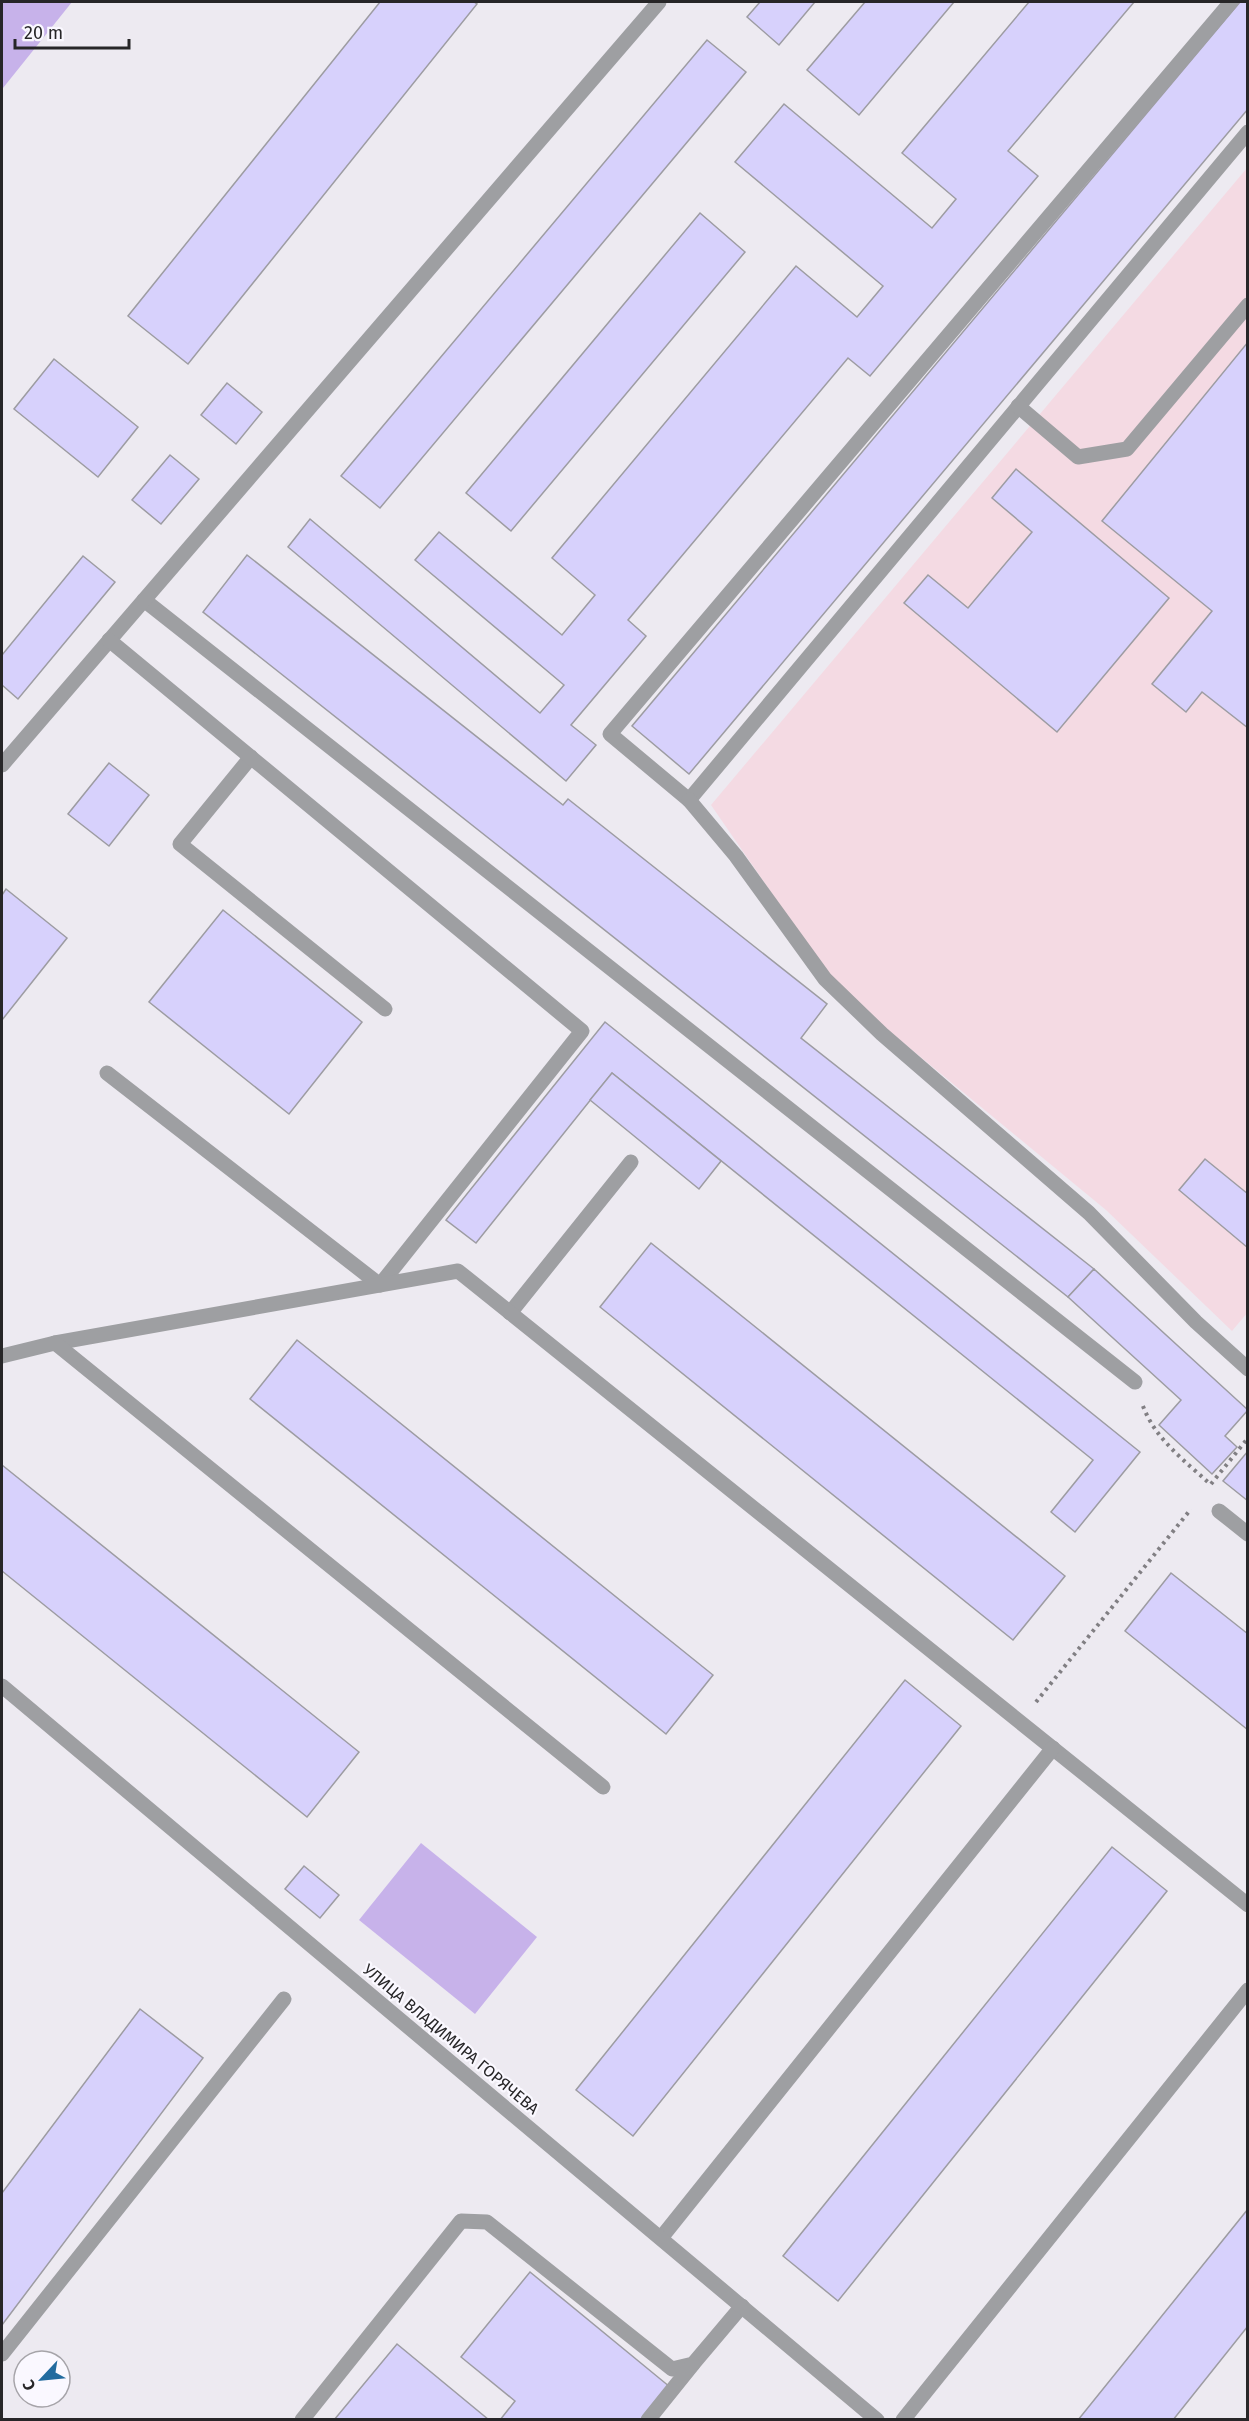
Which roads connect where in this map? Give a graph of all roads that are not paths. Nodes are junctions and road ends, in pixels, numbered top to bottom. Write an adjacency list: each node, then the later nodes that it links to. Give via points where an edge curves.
1 (1231, 2): 10 (street, via 610,734)
2 (650, 5): 6 (street)
3 (1248, 132): 5 (street)
4 (1248, 305): 5 (street, via 1127,449 1078,457)
5 (1018, 406): 10 (street)
6 (144, 600): 7 (street); 19 (street)
7 (109, 640): 8 (street); 9 (street)
8 (250, 757): 11 (street, via 180,844); 14 (street, via 582,1031)
9 (2, 765)
10 (688, 800): 18 (street, via 736,856 825,979 882,1034 1089,1213)
11 (385, 1009)
12 (106, 1072): 14 (street)
13 (631, 1162): 15 (street)
14 (380, 1284): 15 (street, via 459,1271); 16 (street)
15 (510, 1313): 23 (street)
16 (55, 1343): 17 (street); 24 (street)
17 (2, 1356)
18 (1247, 1368)
19 (1135, 1382)
20 (1219, 1511): 21 (street)
21 (1248, 1534)
22 (2, 1686): 28 (street, УЛИЦА ВЛАДИМИРА ГОРЯЧЕВА)
23 (1053, 1748): 25 (street); 28 (street)
24 (603, 1787)
25 (1248, 1905)
26 (1248, 1990): 35 (street)
27 (284, 1999): 30 (street)
28 (661, 2238): 29 (street, УЛИЦА ВЛАДИМИРА ГОРЯЧЕВА)
29 (742, 2306): 31 (street); 34 (street, УЛИЦА ВЛАДИМИРА ГОРЯЧЕВА)
30 (2, 2354)
31 (693, 2364): 32 (street, via 672,2369 488,2222 461,2221); 33 (street)
32 (302, 2420)
33 (648, 2420)
34 (877, 2420)
35 (903, 2420)

